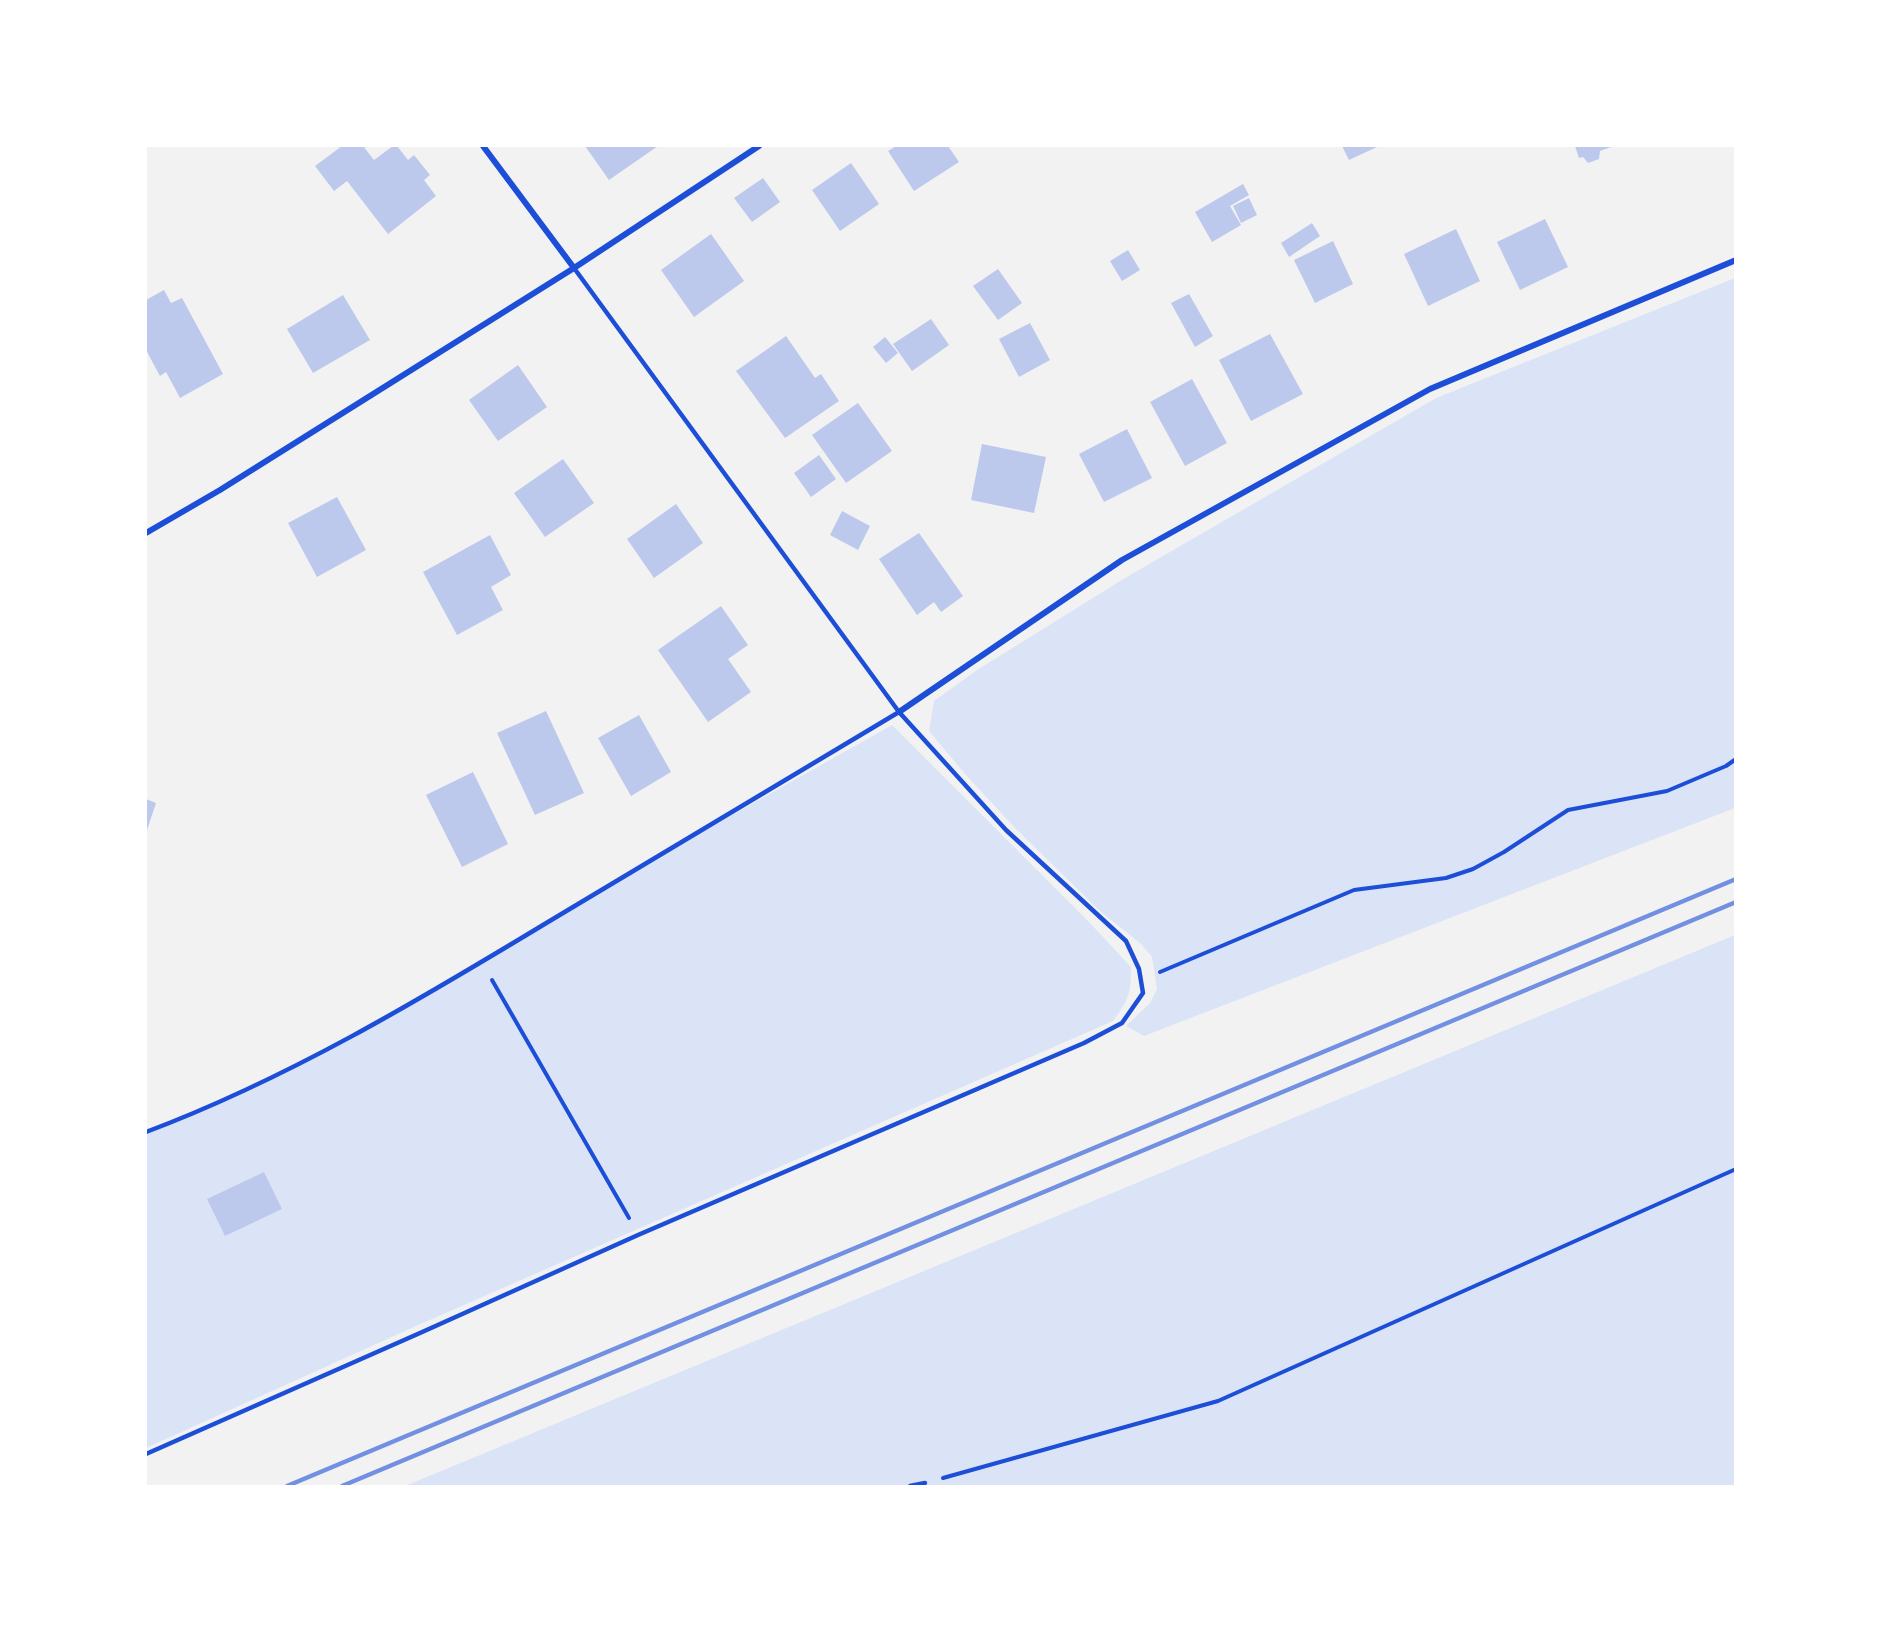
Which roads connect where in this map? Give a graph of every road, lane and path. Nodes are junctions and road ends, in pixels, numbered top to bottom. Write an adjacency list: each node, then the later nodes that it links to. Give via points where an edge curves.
1 (483, 146): 4 (street)
2 (759, 146): 4 (street)
3 (1736, 260): 6 (street, via 1430,389 1122,560)
4 (574, 268): 5 (street); 6 (lane)
5 (146, 533)
6 (898, 712): 8 (lane); 9 (lane, via 1006,830 1126,941)
7 (1736, 759): 9 (path, via 1667,791 1568,810 1473,869 1446,878 1354,890)
8 (482, 962): 10 (lane, via 334,1046 198,1112); 12 (path)
9 (1141, 980): 12 (lane, via 1143,993 1122,1023 1084,1043)
10 (146, 1132)
11 (1736, 1169): 14 (path, via 1218,1401)
12 (638, 1234): 13 (lane)
13 (146, 1454)
14 (925, 1483): 15 (lane)
15 (910, 1486)

